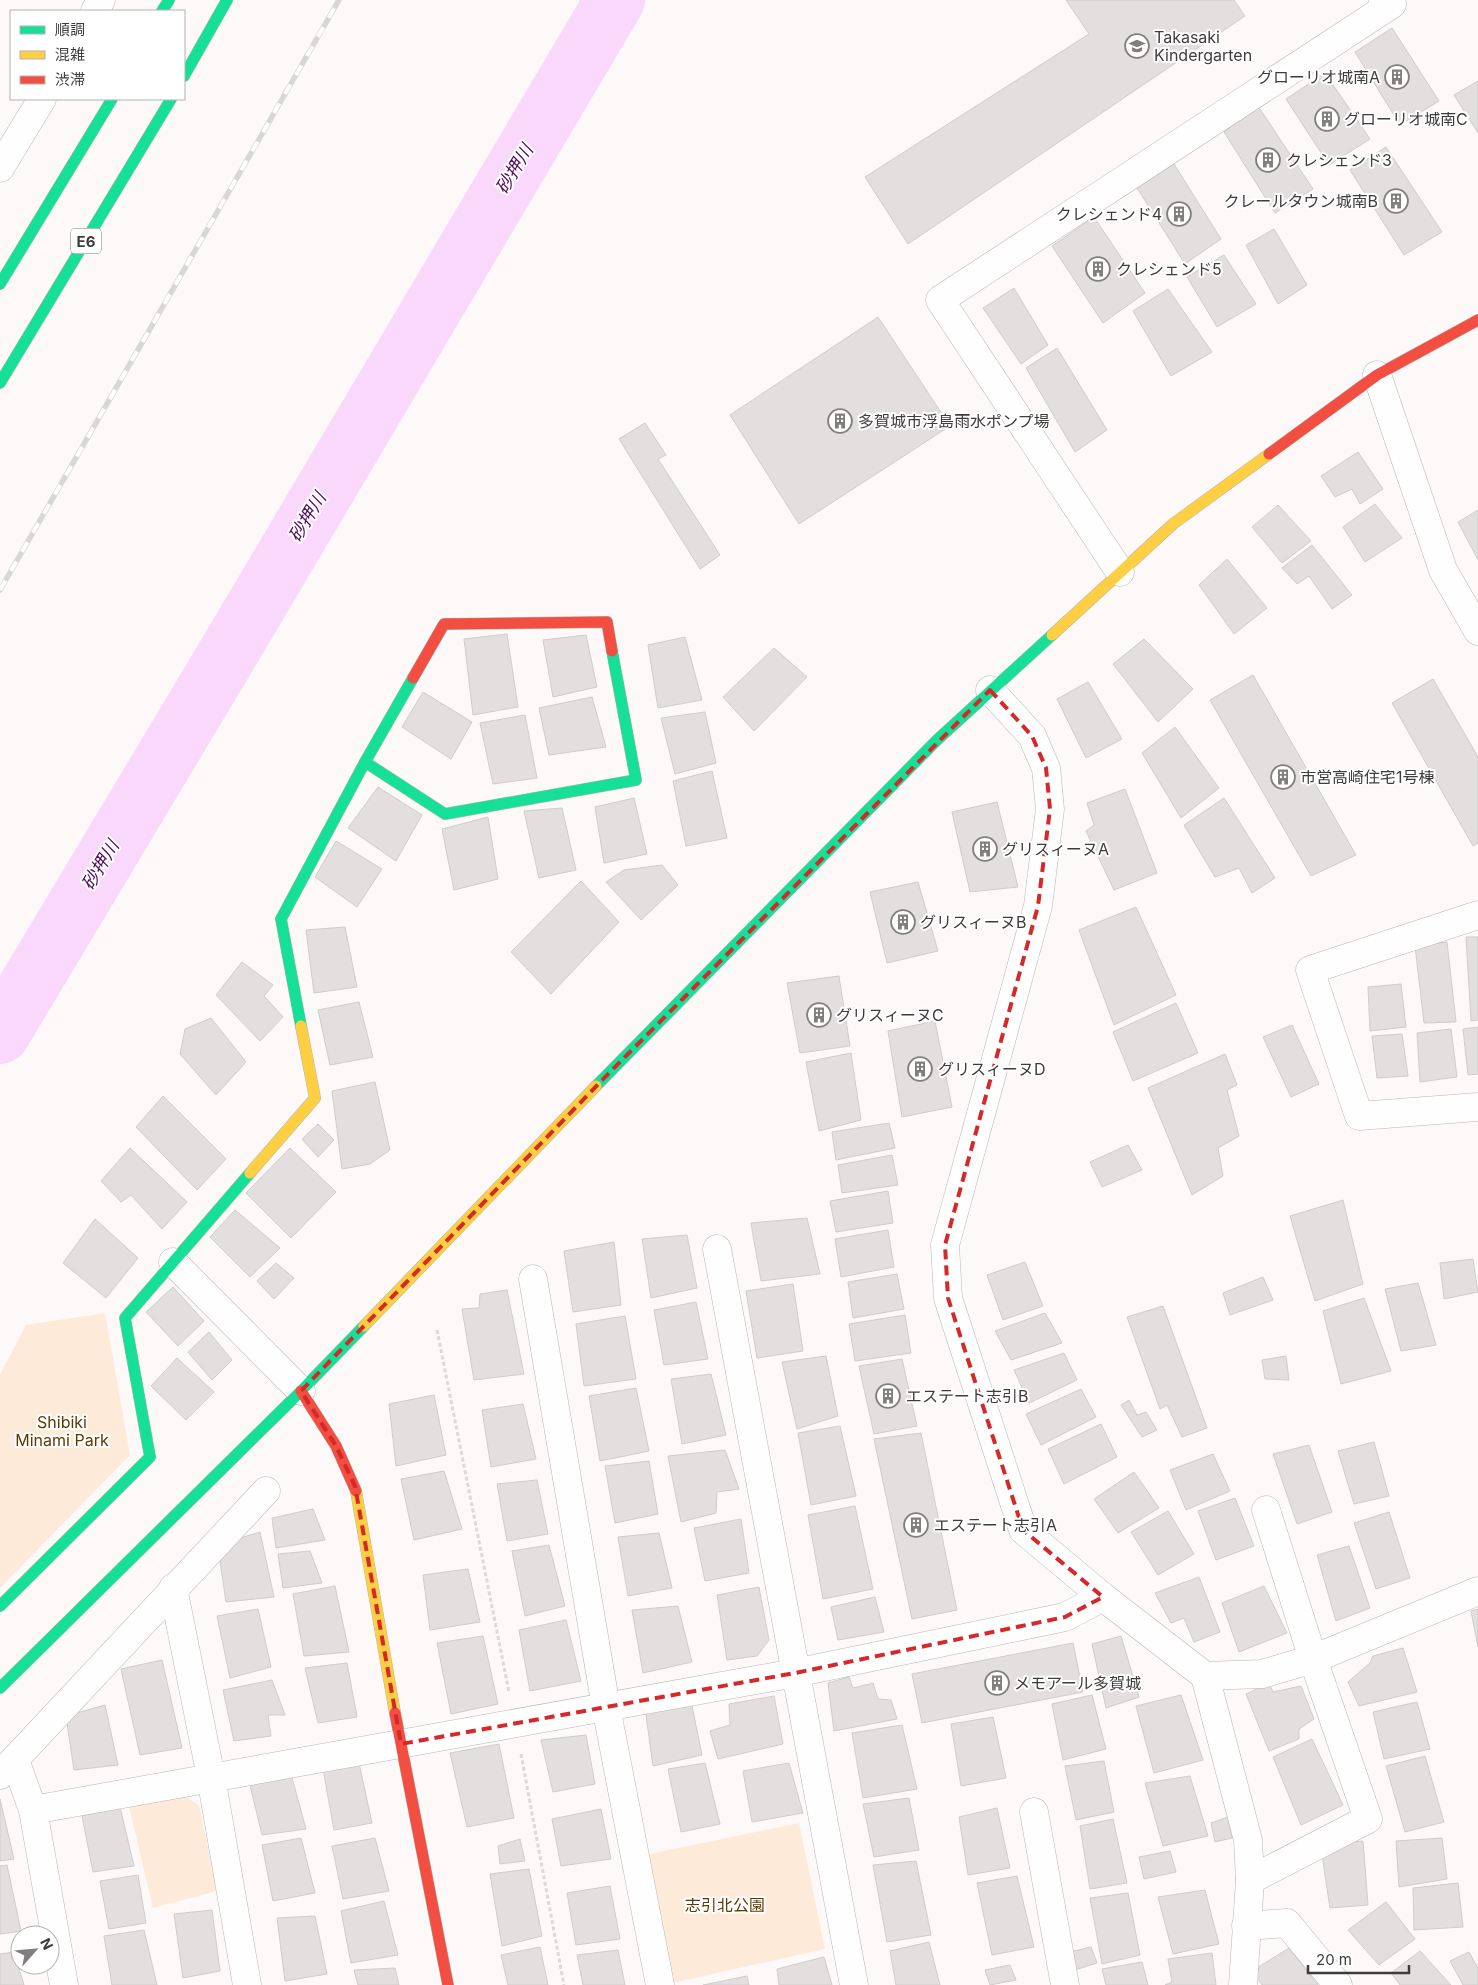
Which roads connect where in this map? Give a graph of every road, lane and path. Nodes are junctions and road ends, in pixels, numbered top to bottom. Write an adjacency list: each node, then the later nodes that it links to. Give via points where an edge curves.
1 (227, 0): 3 (main road)
2 (1383, 0): 12 (street, via 1392,4 940,300)
3 (185, 74)
4 (41, 100): 7 (street)
5 (111, 100): 8 (main road)
6 (170, 100): 11 (main road, E6)
7 (0, 168)
8 (0, 284)
9 (1478, 320): 10 (main road)
10 (1377, 375): 12 (main road, via 1173,524); 13 (street, via 1443,570)
11 (0, 383)
12 (1120, 572): 14 (main road)
13 (1478, 632)
14 (990, 690): 22 (main road, via 681,999); 27 (street, via 1032,736 1046,768 1050,809 1038,906 945,1245 948,1298 1023,1530)
15 (366, 762): 15 (main road, via 446,814 636,780 607,622 444,624); 19 (main road, via 281,918 315,1098)
16 (1478, 915): 17 (street, via 1310,970 1359,1116)
17 (1478, 1108)
18 (717, 1249): 30 (street)
19 (173, 1262): 22 (street); 28 (main road, via 125,1318 150,1457)
20 (534, 1279): 33 (street)
21 (437, 1330): 34 (path)
22 (301, 1391): 32 (main road); 35 (main road, via 336,1446 355,1486)
23 (266, 1491): 25 (street)
24 (1266, 1510): 29 (street)
25 (173, 1588): 36 (street); 37 (street)
26 (1478, 1591): 29 (street)
27 (1103, 1597): 30 (street, via 1064,1617); 31 (street)
28 (0, 1606)
29 (1313, 1659): 31 (street, via 1262,1674); 40 (street, via 1368,1819)
30 (795, 1673): 33 (street); 47 (street)
31 (1205, 1676): 40 (street, via 1248,1840)
32 (0, 1688)
33 (606, 1707): 34 (street); 46 (street)
34 (516, 1723): 35 (street); 45 (path)
35 (401, 1744): 37 (street); 44 (main road)
36 (8, 1768): 38 (street)
37 (211, 1778): 38 (street); 43 (street)
38 (33, 1810): 42 (street)
39 (1034, 1812): 48 (street)
40 (1250, 1880): 41 (street)
41 (1246, 1926): 49 (street); 50 (street, via 1287,1923)
42 (64, 1985)
43 (247, 1985)
44 (448, 1985)
45 (564, 1985)
46 (660, 1985)
47 (854, 1985)
48 (1064, 1985)
49 (1243, 1985)
50 (1338, 1985)

